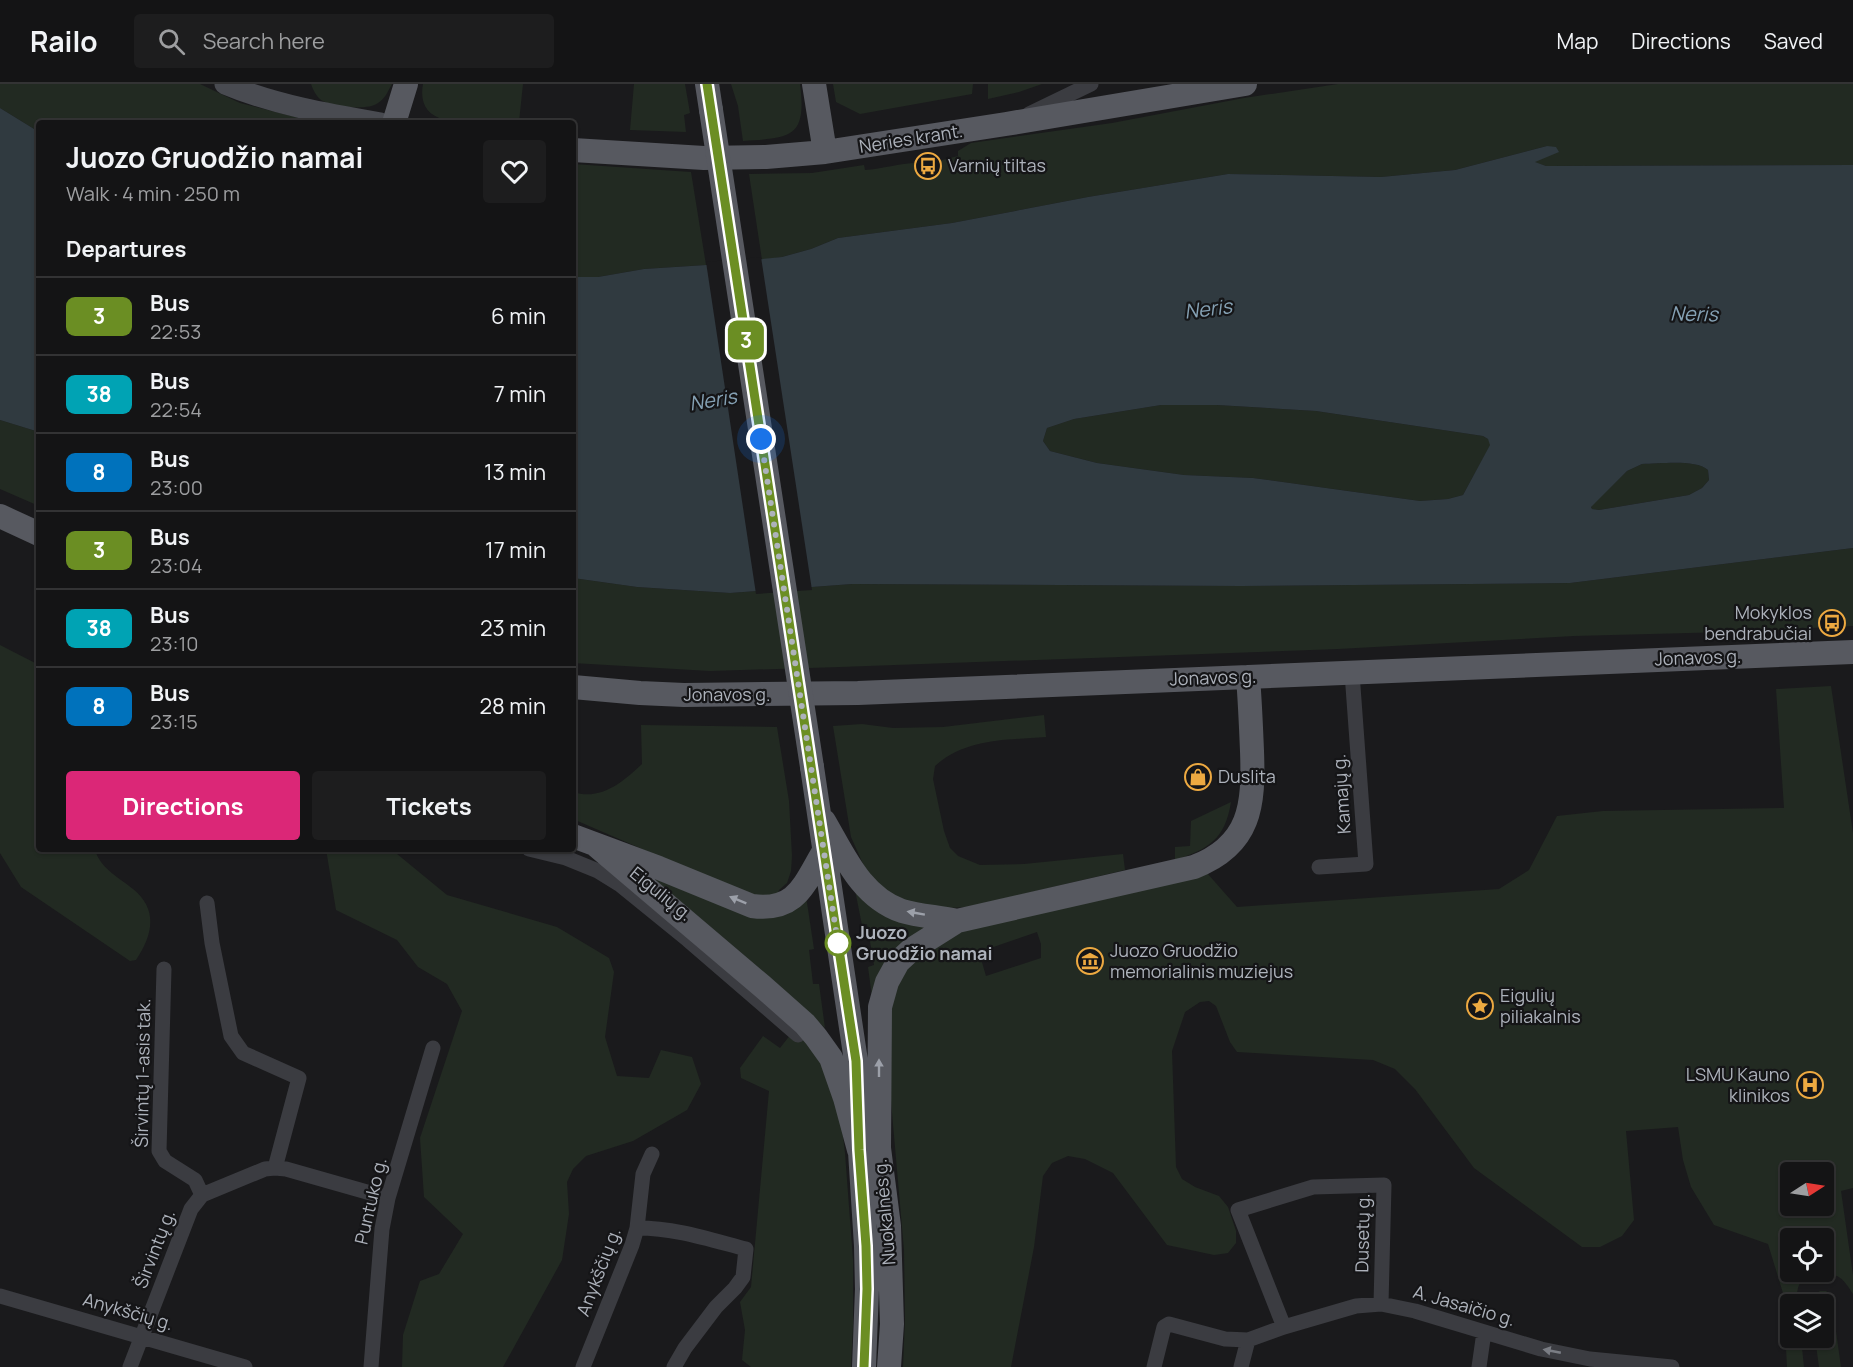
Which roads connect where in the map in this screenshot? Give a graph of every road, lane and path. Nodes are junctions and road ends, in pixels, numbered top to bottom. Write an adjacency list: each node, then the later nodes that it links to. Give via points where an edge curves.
1 (225, 84): 7 (main road, via 262,98)
2 (406, 84): 8 (main road)
3 (707, 84): 18 (main road, Nuokalnės g., bridge)
4 (814, 84): 11 (main road)
5 (1091, 84): 9 (street)
6 (1245, 84): 9 (main road, Neries krant.)
7 (365, 120)
8 (395, 120)
9 (1006, 124): 11 (main road, Neries krant.)
10 (576, 150): 11 (main road, Neries krant., via 704,158)
11 (825, 152)
12 (0, 516): 13 (main road)
13 (36, 533)
14 (1853, 652): 15 (main road, Jonavos g.)
15 (1352, 673): 16 (main road, Jonavos g.); 23 (street, Kamajų g., via 1366,864)
16 (1248, 677): 17 (main road, Jonavos g., via 736,696); 25 (main road, via 1251,804 1242,828 1221,853 1194,867)
17 (576, 687)
18 (818, 810): 21 (main road, Nuokalnės g.); 25 (main road, one-way to 18, via 902,911 875,895 855,874)
19 (576, 837): 20 (main road)
20 (597, 846): 21 (main road, one-way to 20, via 793,898 765,908); 27 (main road)
21 (824, 851): 30 (main road, Nuokalnės g.)
22 (541, 852): 27 (street, Eigulių g., via 605,875)
23 (1319, 867)
24 (207, 903): 32 (street, via 231,1036 243,1053 299,1078)
25 (957, 921): 30 (main road, one-way to 25, via 880,1007 887,982 898,962 911,950)
26 (164, 969): 33 (street, Širvintų 1-asis tak., via 159,1151 165,1161 195,1180)
27 (758, 991): 28 (street, Eigulių g.); 30 (main road, via 805,1024 831,1058)
28 (798, 1035)
29 (434, 1048): 34 (street, Puntuko g.)
30 (869, 1149): 47 (main road, Nuokalnės g.); 48 (main road, Nuokalnės g., via 889,1226)
31 (652, 1154): 35 (street, Anykščių g., via 643,1174)
32 (276, 1168): 33 (street); 34 (street)
33 (202, 1195): 40 (street, Širvintų g., via 191,1209)
34 (388, 1198): 44 (street, Puntuko g., via 379,1251)
35 (637, 1228): 45 (street, Anykščių g.); 46 (street, via 676,1230 746,1249 743,1277)
36 (0, 1296): 40 (street, Anykščių g.)
37 (1381, 1304): 38 (street, A. Jasaičio g., via 1356,1306); 38 (street, Dusetų g., via 1384,1185 1313,1186 1238,1210); 39 (street, A. Jasaičio g.)
38 (1284, 1327): 41 (street, A. Jasaičio g.)
39 (1484, 1332): 51 (street); 52 (street, A. Jasaičio g., one-way to 39, via 1590,1359)
40 (142, 1336): 42 (street, Širvintų g.); 43 (street, Anykščių g.)
41 (1248, 1340): 49 (street, via 1225,1339 1169,1324 1164,1327); 50 (street)
42 (130, 1367)
43 (245, 1367)
44 (371, 1367)
45 (583, 1367)
46 (674, 1367)
47 (864, 1367)
48 (889, 1367)
49 (1154, 1367)
50 (1241, 1367)
51 (1479, 1367)
52 (1672, 1367)

